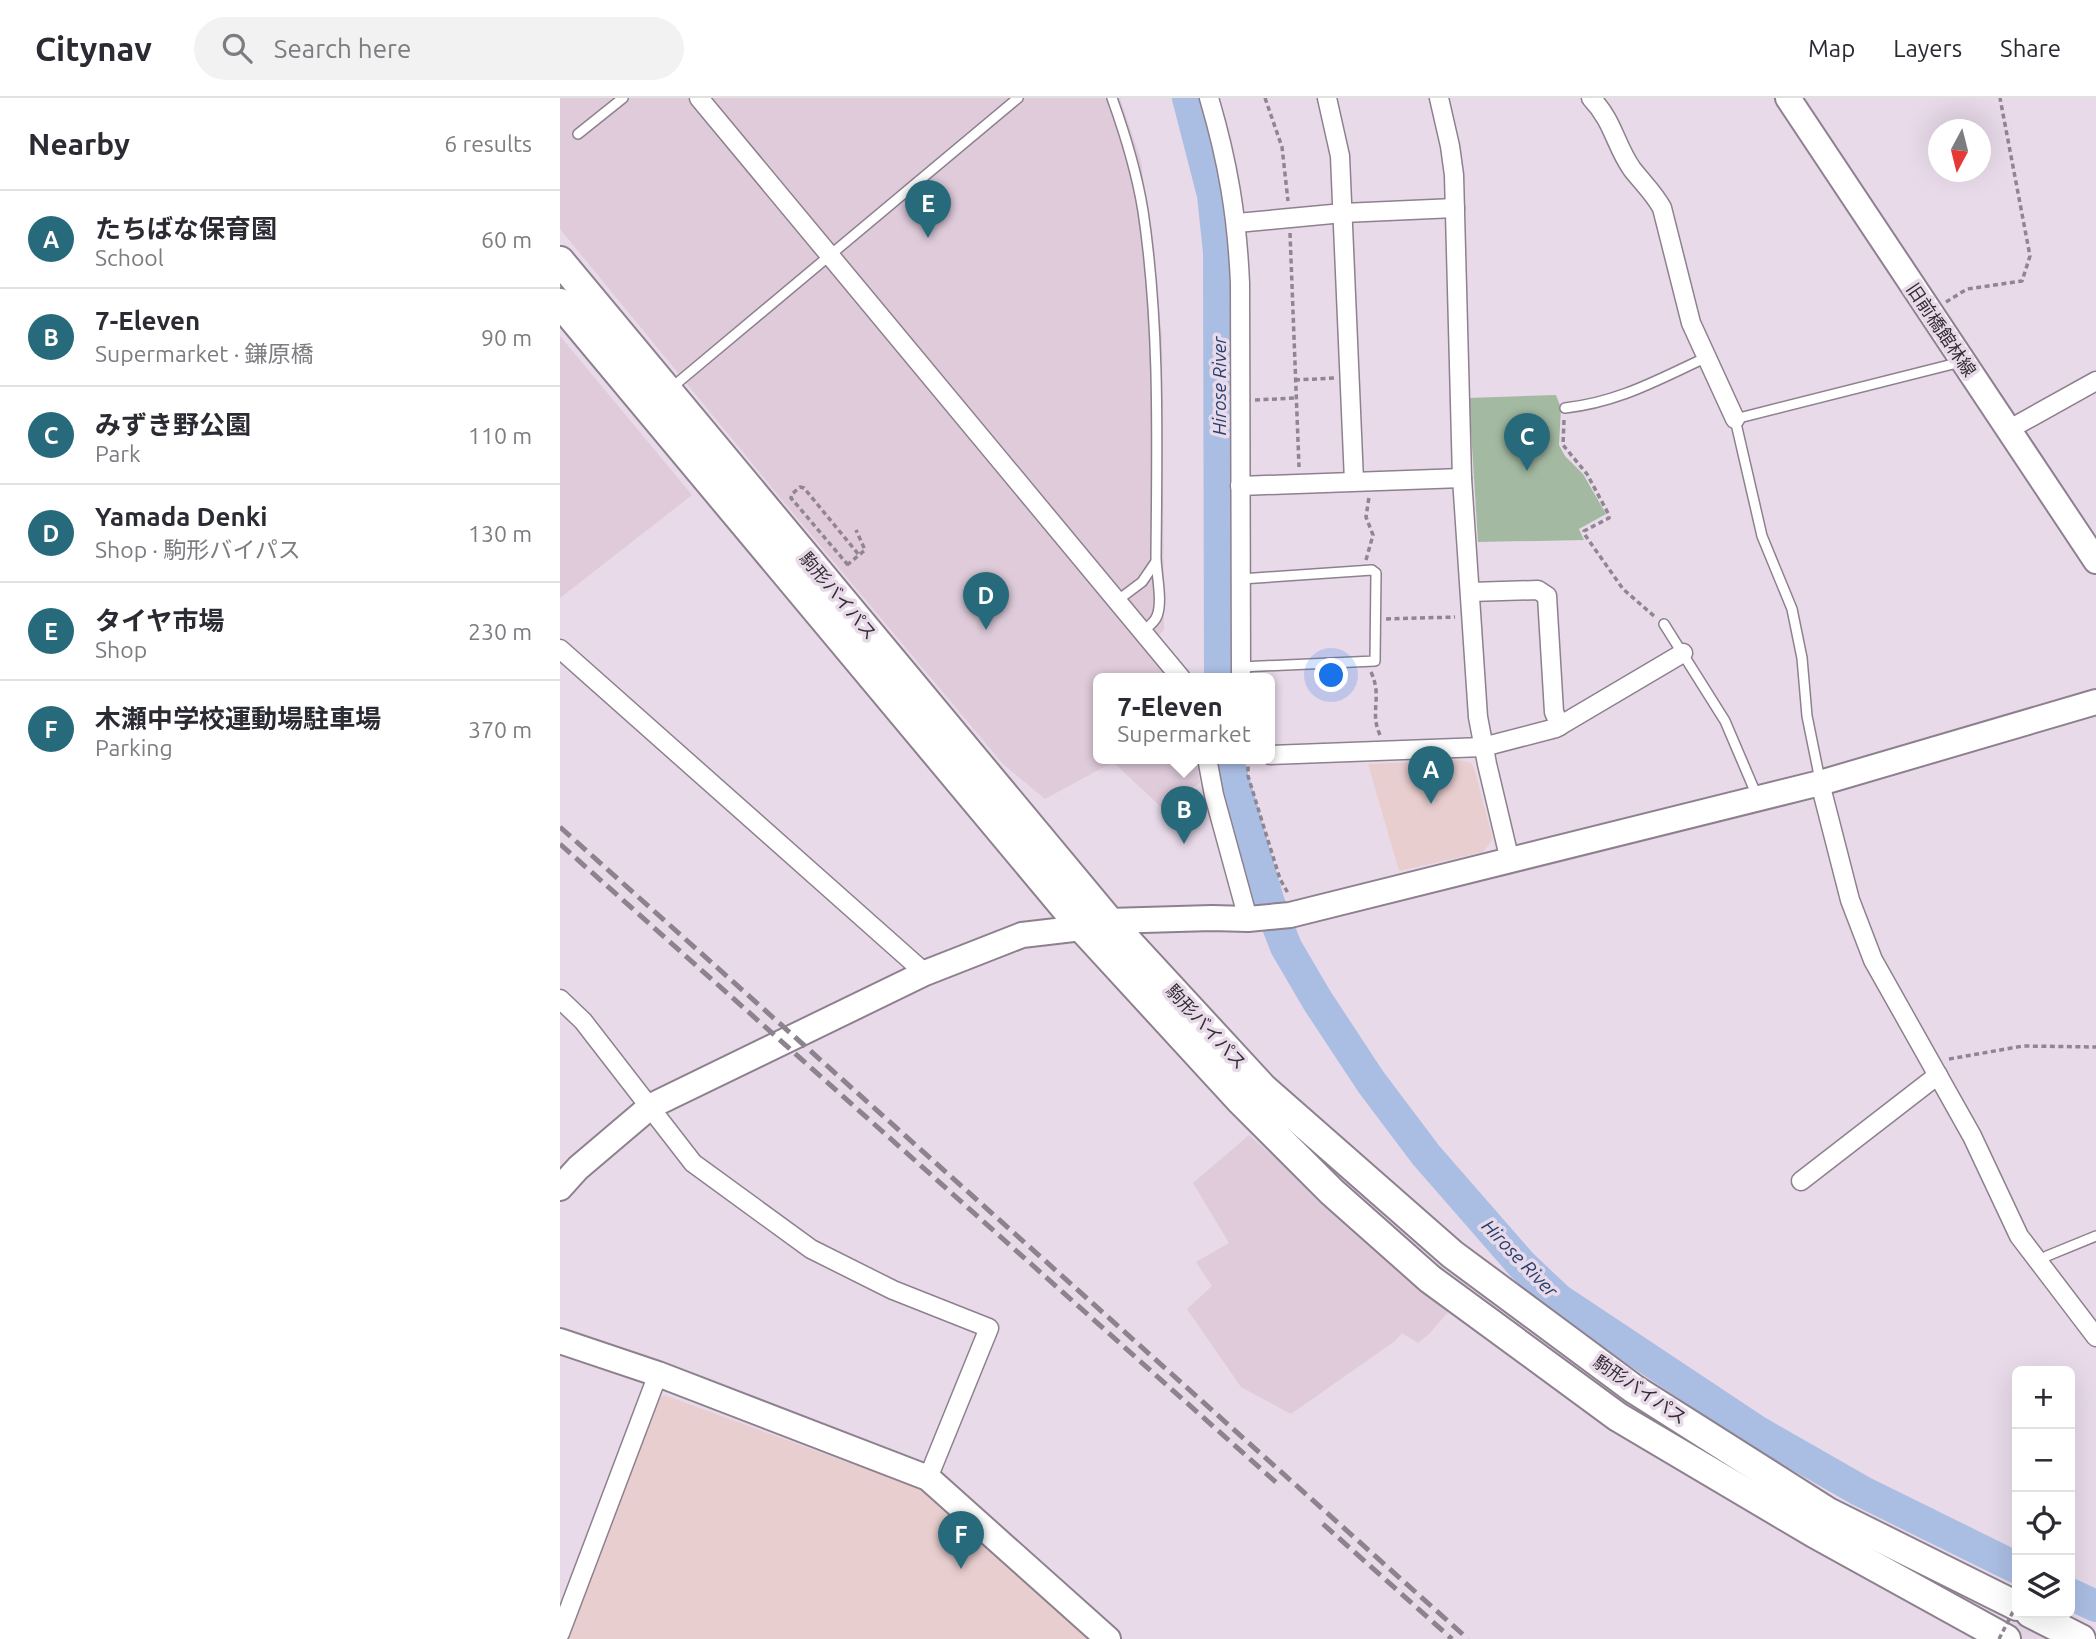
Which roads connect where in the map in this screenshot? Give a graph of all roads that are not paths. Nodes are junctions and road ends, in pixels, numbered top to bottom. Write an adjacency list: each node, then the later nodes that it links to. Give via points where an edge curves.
1 (623, 98): 10 (lane)
2 (699, 98): 14 (street)
3 (1018, 98): 14 (lane)
4 (1112, 98): 29 (lane, via 1142,207 1149,256)
5 (1209, 98): 13 (street, via 1225,152)
6 (1327, 98): 12 (street, via 1338,139)
7 (1438, 98): 11 (street, via 1450,146)
8 (1591, 98): 18 (street, via 1606,116 1632,168 1662,208 1691,323)
9 (1788, 98): 19 (street, 旧前橋館林線)
10 (578, 134)
11 (1455, 208): 12 (street); 26 (street)
12 (1343, 213): 13 (street); 27 (street)
13 (1237, 223): 28 (street)
14 (831, 255): 21 (lane); 33 (street)
15 (560, 261): 17 (main road, 駒形バイパス)
16 (560, 303): 49 (main road, 駒形バイパス)
17 (636, 351): 21 (main road, 駒形バイパス); 24 (main road, via 654,391)
18 (1705, 358): 22 (lane, via 1617,398); 23 (street)
19 (1962, 362): 23 (lane); 25 (street, 旧前橋館林線)
20 (2096, 381): 25 (street)
21 (669, 390): 49 (main road, 駒形バイパス)
22 (1565, 408)
23 (1735, 419): 45 (lane, via 1762,536 1792,609)
24 (681, 424)
25 (2008, 430): 30 (street, 旧前橋館林線)
26 (1462, 478): 27 (street); 32 (street)
27 (1354, 481): 28 (street)
28 (1240, 486): 31 (street)
29 (1156, 561): 33 (lane, via 1142,582); 35 (lane, via 1157,616)
30 (2096, 562)
31 (1241, 579): 39 (street); 39 (lane, via 1376,573 1375,661)
32 (1470, 592): 41 (street, via 1538,590 1547,596 1554,712); 42 (street)
33 (1118, 600): 35 (street)
34 (1664, 624): 37 (lane)
35 (1143, 631): 38 (street)
36 (560, 649): 50 (street)
37 (1682, 653): 41 (street); 46 (lane, via 1725,720)
38 (1177, 673)
39 (1241, 673)
40 (2096, 702): 45 (street)
41 (1560, 726): 42 (street)
42 (1483, 747): 43 (street); 47 (street)
43 (1275, 755)
44 (1208, 764): 48 (street)
45 (1820, 783): 46 (street); 52 (street, via 1850,900 1873,960)
46 (1758, 797): 47 (street)
47 (1510, 861): 48 (street, via 1293,914)
48 (1254, 918): 49 (street)
49 (1096, 925): 50 (street, via 1022,935); 62 (main road, 駒形バイパス, via 1263,1088 1452,1254 1634,1389 1828,1512); 66 (main road, 駒形バイパス, via 1240,1100 1332,1192 1430,1279 1618,1417)
50 (925, 973): 53 (street)
51 (560, 999): 53 (street)
52 (1934, 1069): 54 (street); 57 (street, via 2019,1236)
53 (651, 1106): 55 (street); 61 (street, via 693,1163 811,1249 893,1290 989,1328)
54 (1801, 1181)
55 (560, 1188)
56 (2096, 1236): 57 (lane)
57 (2039, 1263): 58 (street)
58 (2096, 1336)
59 (560, 1342): 60 (street)
60 (657, 1374): 61 (street); 64 (street)
61 (928, 1478): 65 (street)
62 (2012, 1603)
63 (2040, 1618): 67 (main road)
64 (560, 1633)
65 (1108, 1639)
66 (2006, 1639)
67 (2081, 1639)

